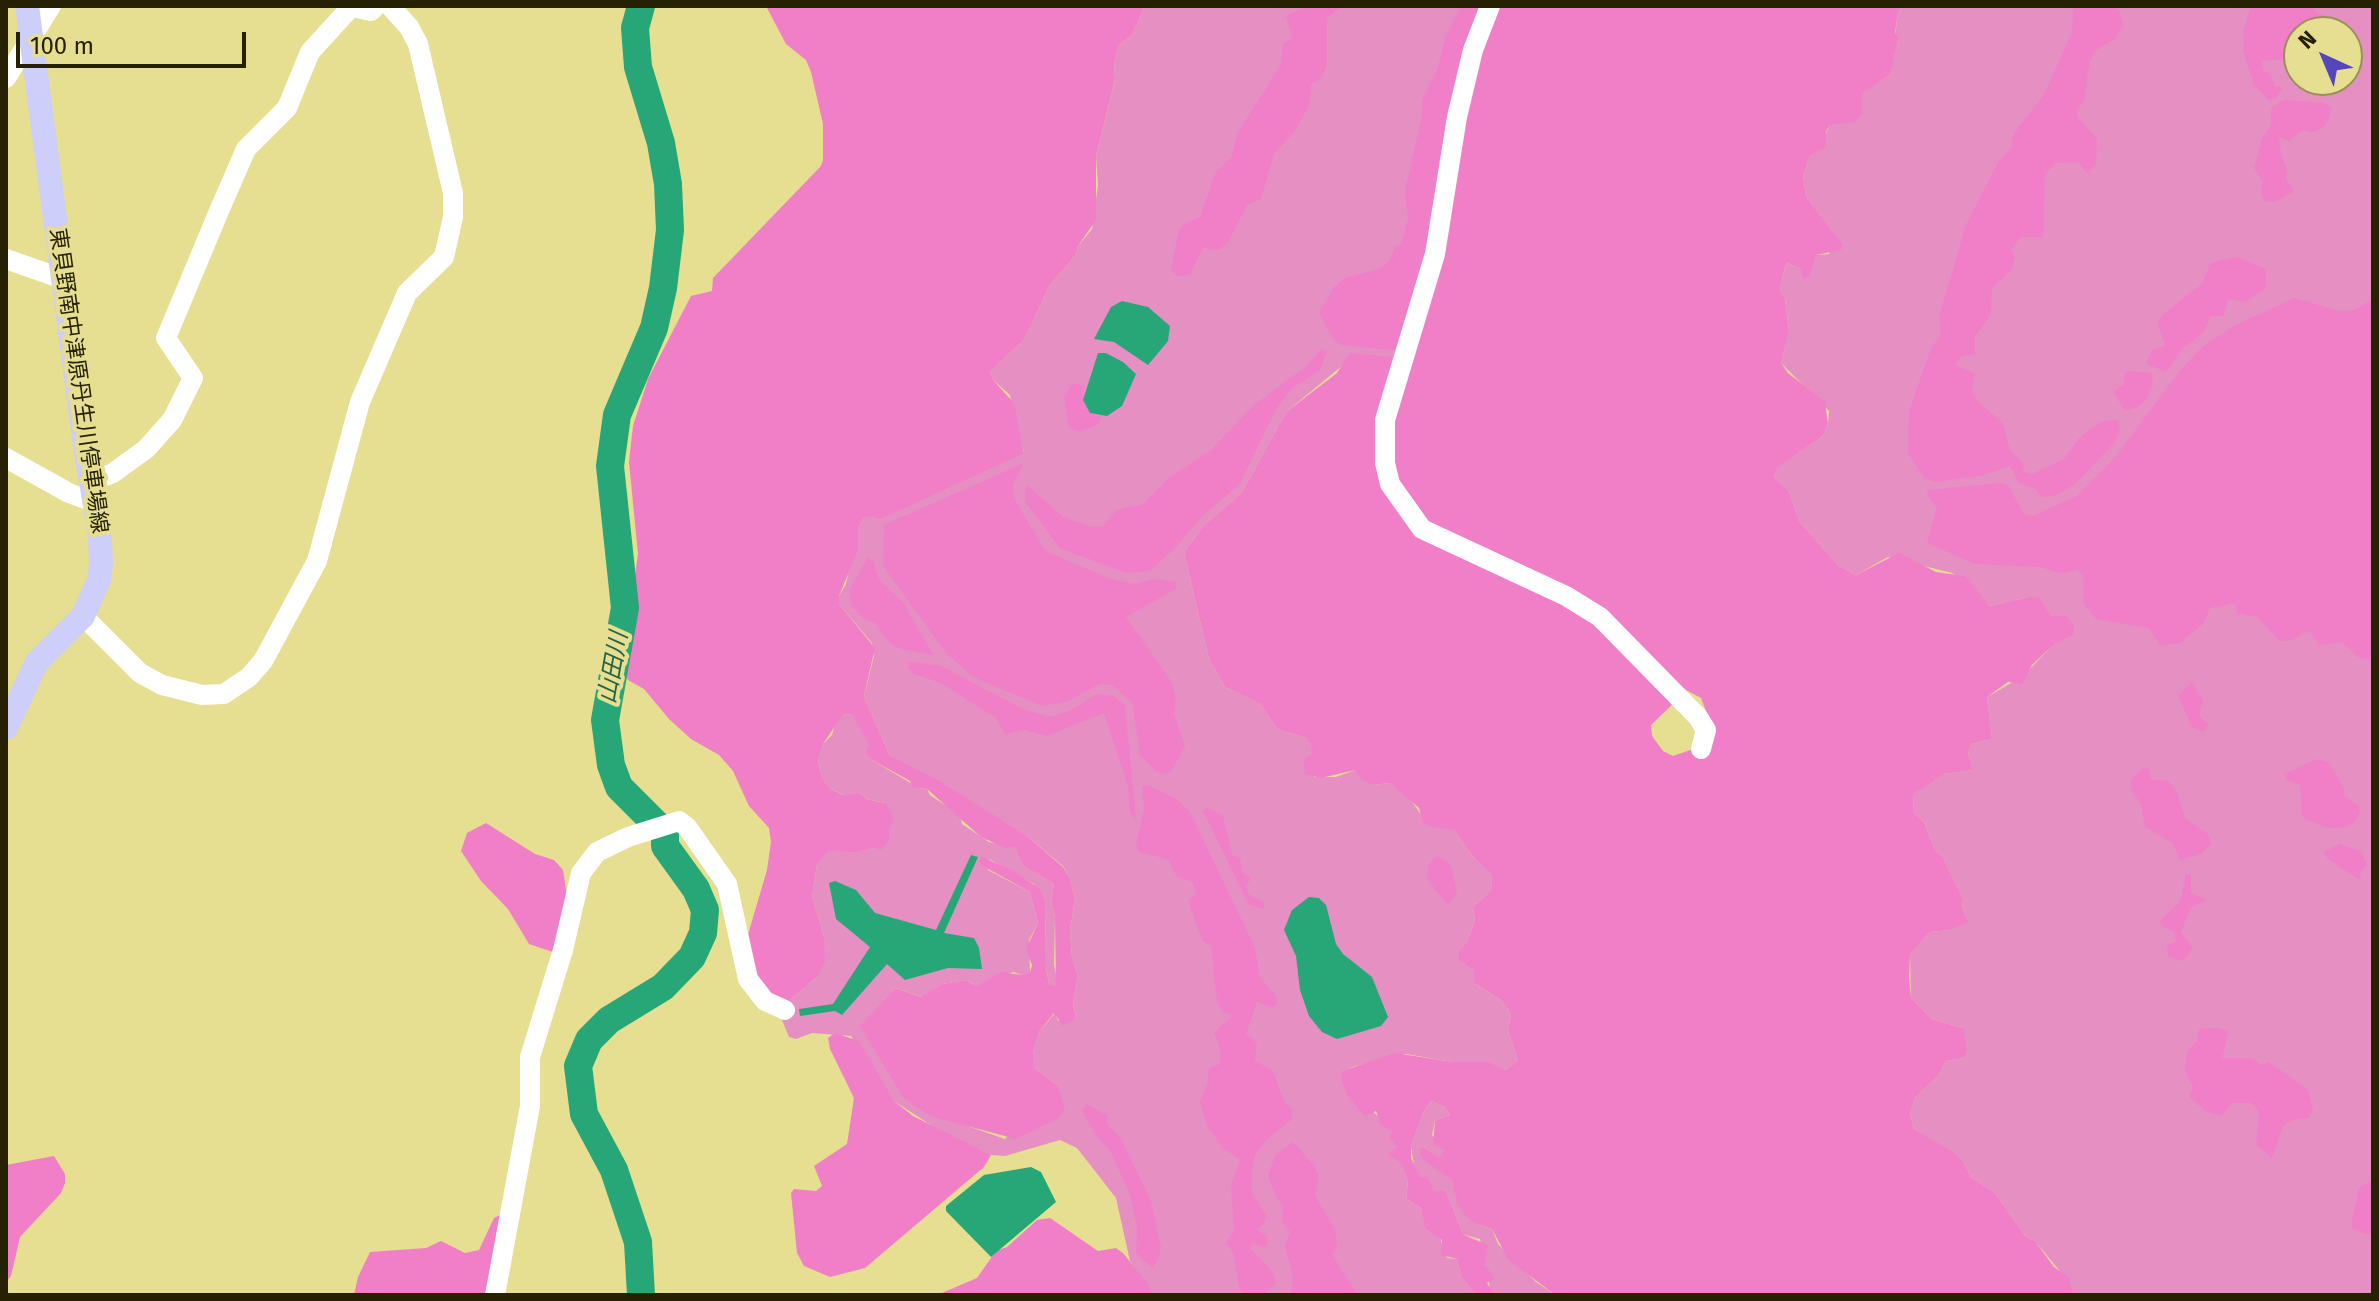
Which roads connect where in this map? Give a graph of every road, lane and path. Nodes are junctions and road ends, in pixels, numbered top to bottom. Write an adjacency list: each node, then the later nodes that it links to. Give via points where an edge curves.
1 (349, 6): 2 (street, via 371,11); 11 (street, via 310,52 287,108 246,149 167,330 169,345 193,378 178,408 146,449)
2 (376, 6)
3 (390, 6): 12 (street, via 418,44 453,193 453,217 444,257 407,293 360,402 313,569 257,670 224,694 202,695 162,685 140,673)
4 (1490, 6): 14 (street, via 1457,117 1435,254 1385,420 1390,484 1422,529 1600,617 1698,717 1706,730)
5 (42, 7): 6 (main road, 東貝野南中津原丹生川停車場線)
6 (31, 37): 7 (street); 9 (main road, 東貝野南中津原丹生川停車場線)
7 (6, 78)
8 (6, 259): 9 (street)
9 (63, 279): 11 (main road, 東貝野南中津原丹生川停車場線)
10 (6, 458): 11 (street, via 69,493)
11 (92, 492): 12 (main road, 東貝野南中津原丹生川停車場線, via 101,564)
12 (83, 616): 13 (main road, 東貝野南中津原丹生川停車場線, via 37,662)
13 (6, 728)
14 (1701, 749)
15 (785, 1010): 16 (street, via 765,1001 748,979 727,884 695,834 679,821 597,852 581,873 530,1057 530,1106)
16 (495, 1295)

